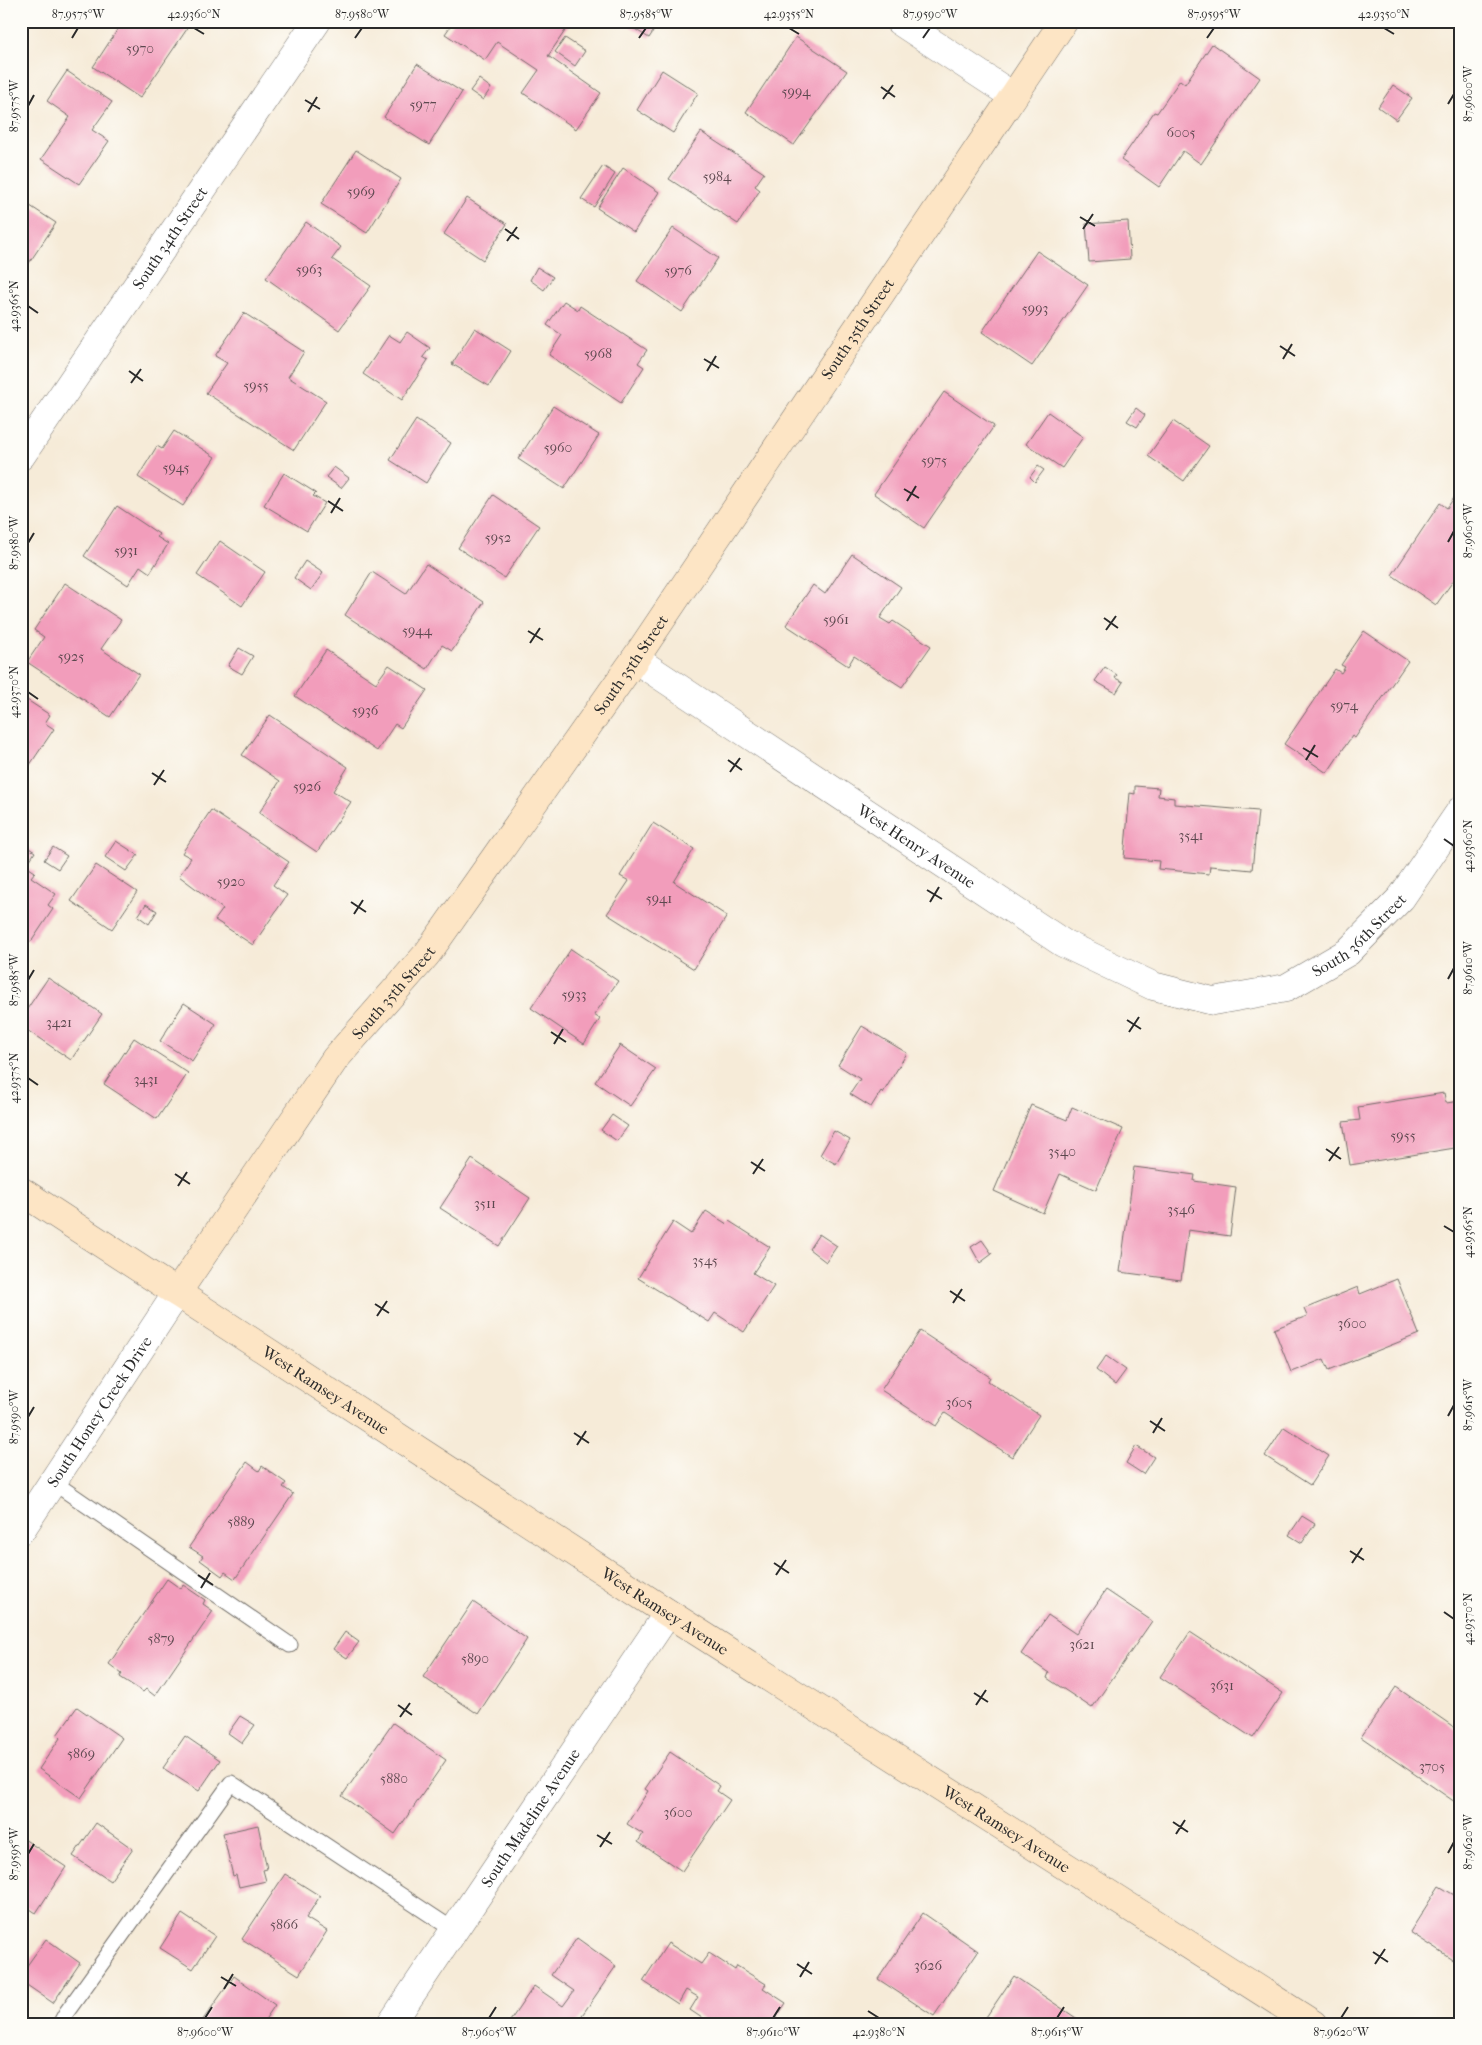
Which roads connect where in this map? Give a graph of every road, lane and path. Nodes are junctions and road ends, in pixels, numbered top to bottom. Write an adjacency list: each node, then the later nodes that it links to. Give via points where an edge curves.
1 (318, 21): 5 (street, South 34th Street)
2 (899, 21): 4 (street)
3 (1064, 21): 4 (street, South 35th Street)
4 (1013, 96): 6 (street, South 35th Street)
5 (21, 456)
6 (634, 659): 8 (street, West Henry Avenue, via 1063,943 1153,986); 10 (street, South 35th Street, via 427,954 335,1059)
7 (1461, 810): 8 (street, South 36th Street, via 1401,898 1348,952 1286,988)
8 (1214, 1001)
9 (21, 1191): 10 (street, West Ramsey Avenue)
10 (176, 1293): 11 (street, South Honey Creek Drive); 13 (street, West Ramsey Avenue)
11 (53, 1482): 12 (street, South Honey Creek Drive); 14 (lane)
12 (21, 1530)
13 (668, 1613): 15 (street, South Madeline Avenue); 18 (street, West Ramsey Avenue)
14 (290, 1645)
15 (455, 1932): 16 (lane, via 231,1783); 17 (street, South Madeline Avenue)
16 (60, 2024)
17 (392, 2024)
18 (1314, 2024)

